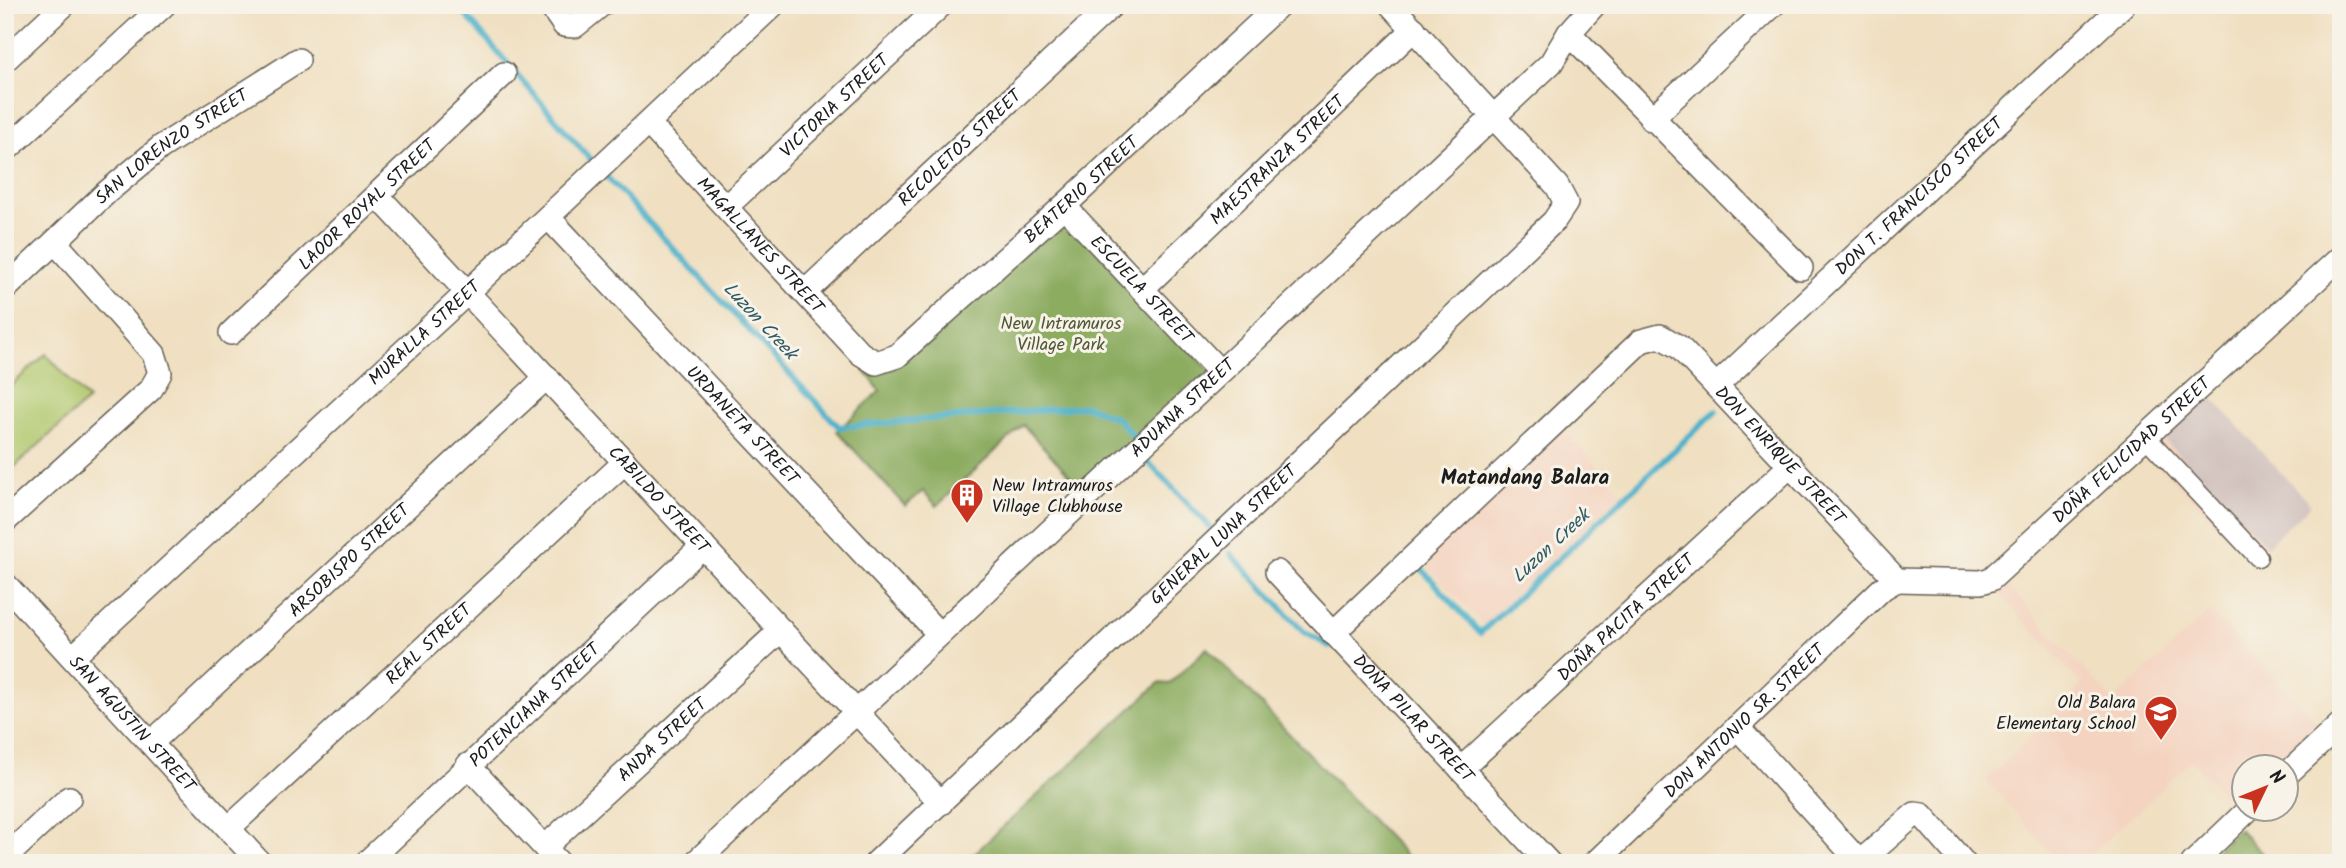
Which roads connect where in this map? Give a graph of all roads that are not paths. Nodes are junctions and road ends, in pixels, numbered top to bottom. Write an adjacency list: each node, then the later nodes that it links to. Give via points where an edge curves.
1 (64, 5): 15 (street)
2 (164, 5): 21 (street)
3 (550, 5): 4 (street, via 564,25 575,26)
4 (601, 5)
5 (773, 5): 20 (street, MURALLA STREET)
6 (941, 5): 23 (street, VICTORIA STREET)
7 (1112, 5): 31 (street, RECOLETOS STREET)
8 (1279, 5): 24 (street, BEATERIO STREET)
9 (1391, 5): 13 (street)
10 (1773, 5): 19 (street)
11 (2123, 5): 37 (street, DON T. FRANCISCO STREET)
12 (1587, 8): 14 (street, ADUANA STREET)
13 (1414, 29): 18 (street); 30 (street, MAESTRANZA STREET)
14 (1569, 33): 18 (street, ADUANA STREET, via 1551,63); 19 (street)
15 (8, 53)
16 (298, 60): 26 (street, SAN LORENZO STREET, via 161,147)
17 (505, 74): 22 (street, LAOOR ROYAL STREET)
18 (1494, 116): 35 (street, ADUANA STREET); 59 (street, GENERAL LUNA STREET, via 1557,186 1566,203 1544,231)
19 (1650, 119): 28 (street)
20 (648, 123): 23 (street, MAGALLANES STREET); 25 (street, MURALLA STREET)
21 (5, 151)
22 (377, 195): 32 (street, CABILDO STREET); 33 (street, LAOOR ROYAL STREET)
23 (727, 206): 31 (street, MAGALLANES STREET)
24 (1064, 206): 30 (street, ESCUELA STREET); 34 (street, BEATERIO STREET, via 897,356)
25 (548, 217): 32 (street, MURALLA STREET); 49 (street, URDANETA STREET)
26 (55, 242): 29 (street, SAN LORENZO STREET); 41 (street, via 154,354 160,373 150,389)
27 (2341, 257): 38 (street, DOÑA FELICIDAD STREET)
28 (1801, 268)
29 (5, 289)
30 (1142, 289): 35 (street, ESCUELA STREET)
31 (806, 291): 34 (street, MAGALLANES STREET, via 860,353)
32 (468, 292): 36 (street, CABILDO STREET); 50 (street, MURALLA STREET)
33 (231, 333)
34 (876, 362)
35 (1220, 373): 49 (street, ADUANA STREET)
36 (547, 377): 39 (street, CABILDO STREET); 54 (street, ARSOBISPO STREET)
37 (1716, 386): 40 (street, DON ENRIQUE STREET); 48 (street, DON ENRIQUE STREET, via 1679,347 1660,336 1641,341)
38 (2146, 436): 43 (street); 45 (street, DOÑA FELICIDAD STREET, via 1991,579)
39 (625, 462): 42 (street, CABILDO STREET); 61 (street, REAL STREET)
40 (1791, 465): 45 (street, DON ENRIQUE STREET); 57 (street, DOÑA PACITA STREET)
41 (5, 522)
42 (703, 546): 47 (street, CABILDO STREET); 56 (street, POTENCIANA STREET)
43 (2258, 557)
44 (1277, 572): 48 (street, DOÑA PILAR STREET)
45 (1897, 580): 53 (street, DON ANTONIO SR. STREET, via 1883,588)
46 (5, 584): 50 (street, SAN AGUSTIN STREET)
47 (781, 630): 51 (street, CABILDO STREET); 62 (street, ANDA STREET)
48 (1333, 633): 57 (street, DOÑA PILAR STREET)
49 (939, 634): 51 (street, ADUANA STREET)
50 (73, 657): 54 (street, SAN AGUSTIN STREET)
51 (857, 712): 59 (street, CABILDO STREET); 66 (street, ADUANA STREET)
52 (2341, 724): 55 (street)
53 (1737, 727): 69 (street, DON ANTONIO SR. STREET); 70 (street, via 1854,856 1868,855 1915,814 1922,815)
54 (152, 743): 61 (street, SAN AGUSTIN STREET)
55 (2300, 763)
56 (468, 765): 62 (street); 65 (street, POTENCIANA STREET)
57 (1461, 769): 68 (street, DOÑA PILAR STREET)
58 (69, 798): 63 (street)
59 (941, 803): 67 (street, GENERAL LUNA STREET)
60 (2235, 822): 71 (street)
61 (230, 827): 64 (street, SAN AGUSTIN STREET)
62 (552, 855)
63 (5, 858)
64 (260, 863)
65 (366, 863)
66 (695, 863)
67 (876, 863)
68 (1549, 863)
69 (1595, 863)
70 (1964, 863)
71 (2193, 863)

